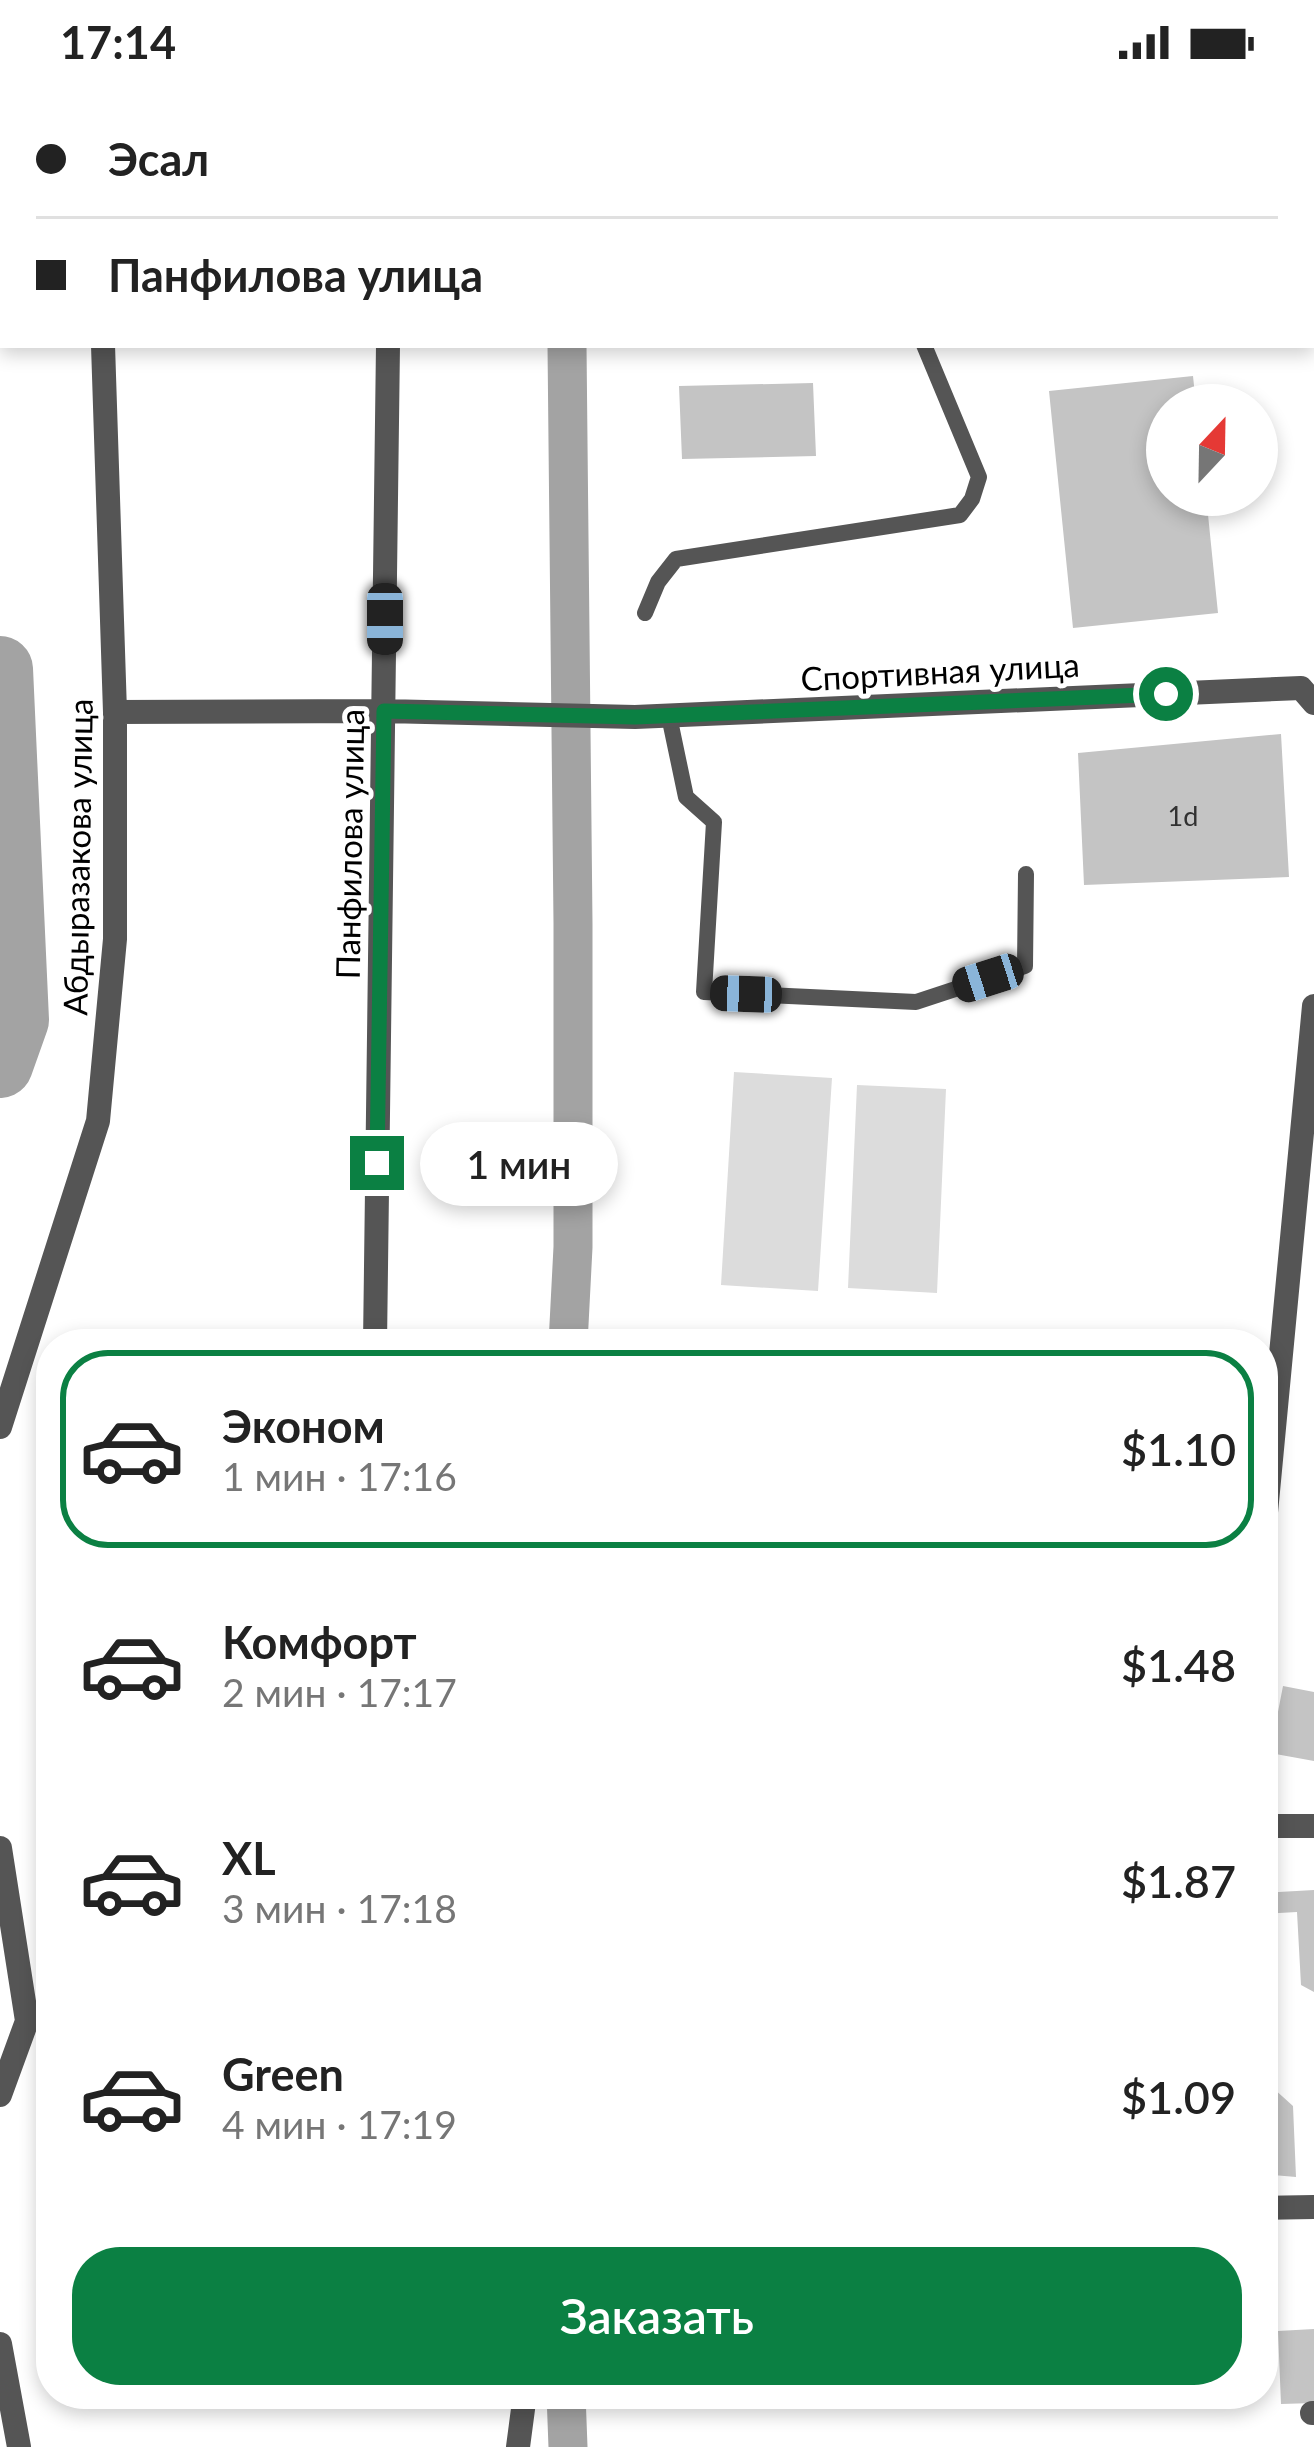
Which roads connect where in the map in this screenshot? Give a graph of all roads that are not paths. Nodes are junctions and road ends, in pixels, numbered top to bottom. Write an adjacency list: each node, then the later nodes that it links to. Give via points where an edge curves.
1 (103, 348): 7 (street, Абдыразакова улица)
2 (388, 348): 6 (street, Панфилова улица)
3 (925, 348): 4 (lane, via 979,477 960,514 676,559)
4 (645, 614)
5 (1314, 703): 8 (street, Спортивная улица, via 1301,688)
6 (384, 711): 7 (street, Спортивная улица); 8 (street, Спортивная улица); 11 (street, Панфилова улица)
7 (115, 712): 13 (street, Абдыразакова улица, via 115,939 98,1121)
8 (668, 716): 9 (lane, via 686,797 714,822 704,992 916,1002 1025,966)
9 (1027, 874)
10 (1314, 1006): 12 (street)
11 (375, 1329)
12 (1278, 1386)
13 (0, 1427)
14 (1278, 1826): 15 (street)
15 (1314, 1826)
16 (0, 1848): 17 (street)
17 (27, 2021): 18 (street); 19 (street)
18 (0, 2026)
19 (0, 2095)
20 (1314, 2207): 21 (street)
21 (1278, 2208)
22 (0, 2344): 24 (street)
23 (523, 2409): 25 (street)
24 (19, 2447)
25 (518, 2447)

